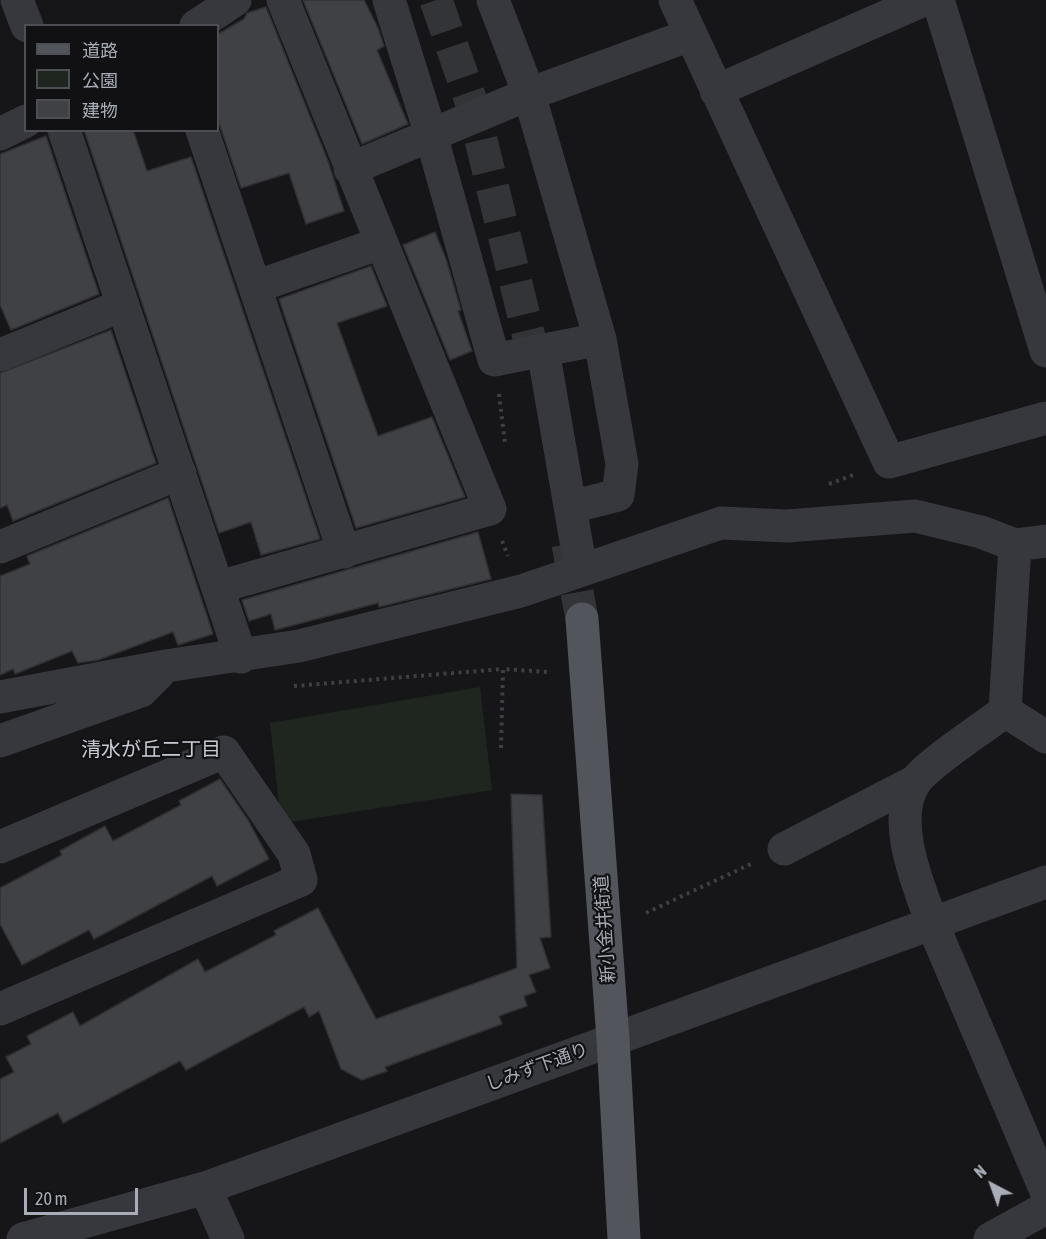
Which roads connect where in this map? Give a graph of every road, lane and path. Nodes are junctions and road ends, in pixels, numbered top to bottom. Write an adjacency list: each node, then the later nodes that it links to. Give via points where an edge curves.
1 (17, 0): 9 (street)
2 (235, 0): 10 (street)
3 (283, 0): 19 (street)
4 (389, 0): 18 (street)
5 (493, 0): 13 (street)
6 (675, 0): 11 (street)
7 (924, 0): 12 (street)
8 (938, 0): 25 (street)
9 (26, 24)
10 (199, 24)
11 (690, 34): 12 (street); 13 (street)
12 (716, 92): 28 (street, via 889,462)
13 (529, 94): 18 (street); 23 (street)
14 (24, 122): 17 (street)
15 (65, 132): 22 (street)
16 (203, 132): 21 (street)
17 (0, 134)
18 (431, 135): 19 (street); 27 (street)
19 (350, 169): 20 (street)
20 (381, 243): 21 (street); 32 (street)
21 (255, 287): 35 (street)
22 (123, 305): 26 (street); 30 (street)
23 (600, 339): 24 (street); 31 (street, via 622,464 618,495)
24 (543, 350): 27 (street); 31 (street)
25 (1046, 351)
26 (0, 355)
27 (495, 360): 29 (path)
28 (1046, 418)
29 (505, 448)
30 (180, 473): 34 (street); 37 (street)
31 (571, 507): 36 (street)
32 (489, 509): 35 (street); 38 (path)
33 (1030, 543): 36 (street, via 915,516 787,526 721,523); 46 (street)
34 (0, 547)
35 (344, 552): 37 (street)
36 (580, 570): 38 (street)
37 (219, 587): 40 (street)
38 (521, 591): 40 (street)
39 (582, 620): 57 (main road, 新小金井街道)
40 (241, 657): 41 (street)
41 (166, 666): 45 (street); 48 (street, via 141,691)
42 (503, 669): 43 (path); 44 (path); 49 (path)
43 (547, 672)
44 (289, 686)
45 (0, 697)
46 (1005, 711): 47 (street); 50 (street)
47 (1046, 737)
48 (0, 741)
49 (501, 748)
50 (916, 781): 52 (street); 55 (street, via 907,799 903,822)
51 (0, 847): 56 (street, via 224,752 294,854 302,880)
52 (784, 849): 54 (path)
53 (1046, 882): 55 (street, しみず下通り)
54 (646, 913)
55 (932, 923): 57 (street, しみず下通り); 59 (street)
56 (0, 1009)
57 (613, 1039): 58 (street, しみず下通り); 63 (main road, 新小金井街道)
58 (205, 1188): 61 (street, しみず下通り); 62 (street)
59 (1046, 1191)
60 (1046, 1208): 64 (street)
61 (23, 1239)
62 (228, 1239)
63 (624, 1239)
64 (990, 1239)

